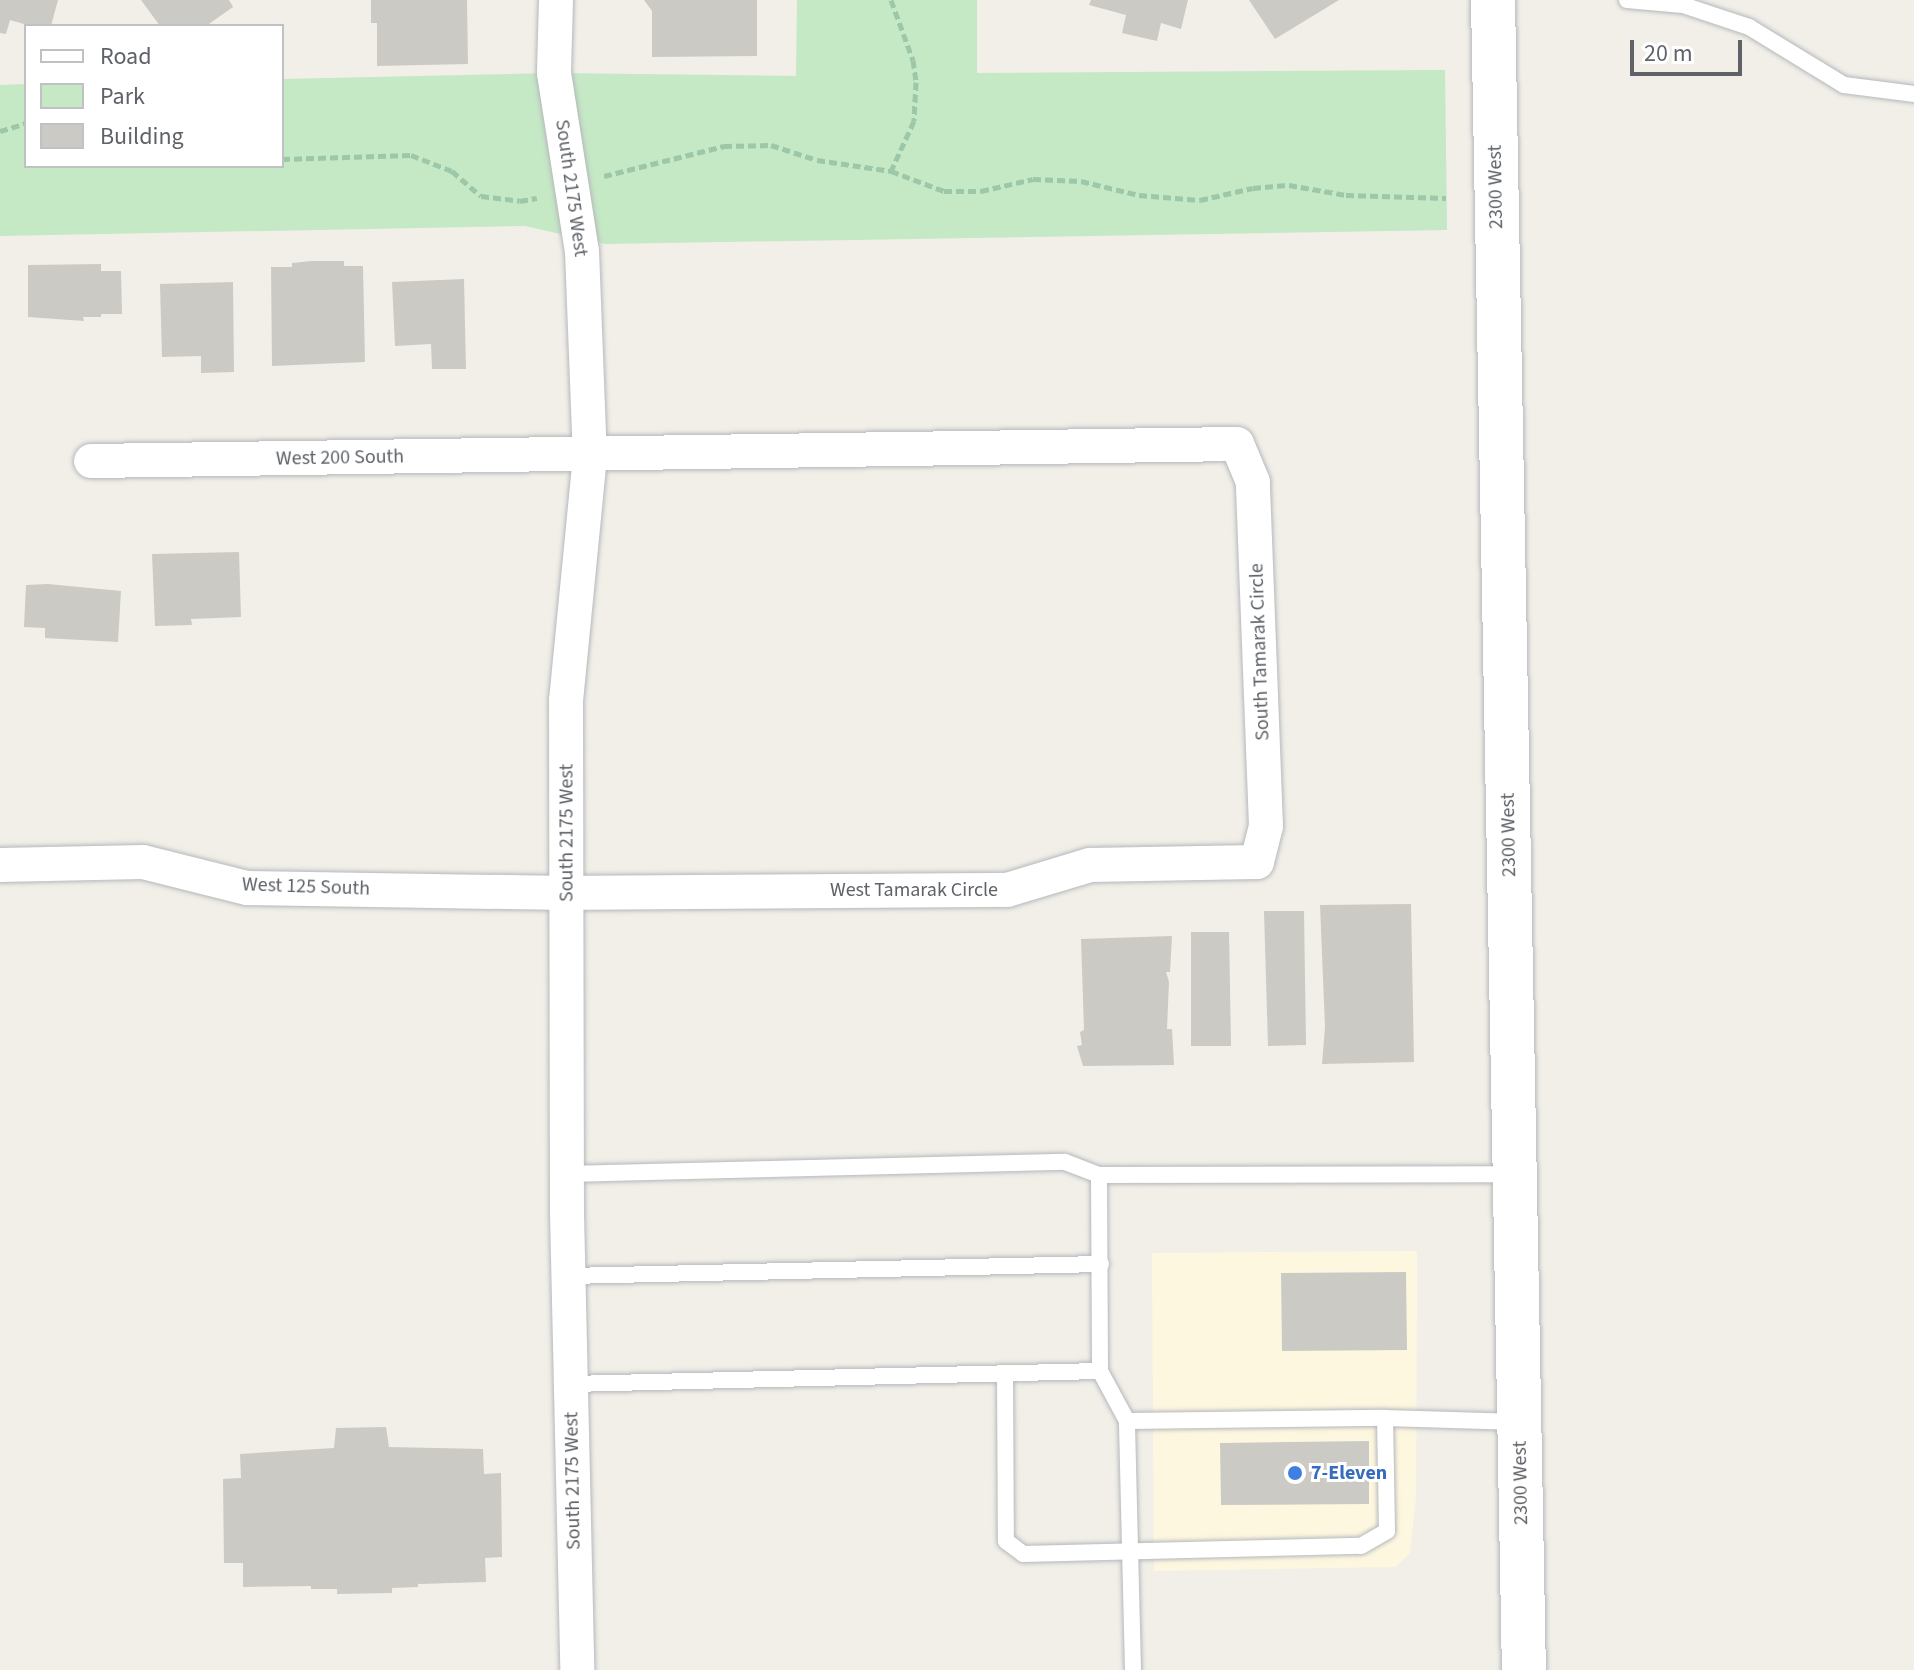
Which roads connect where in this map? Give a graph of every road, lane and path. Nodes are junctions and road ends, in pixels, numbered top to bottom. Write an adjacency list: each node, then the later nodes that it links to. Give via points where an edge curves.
1 (556, 0): 14 (street, South 2175 West, via 554,73 582,251)
2 (891, 0): 10 (path, via 916,82 914,121)
3 (1493, 0): 4 (lane); 20 (main road, 2300 West)
4 (1508, 0)
5 (1627, 0): 6 (lane, via 1683,5 1749,27 1844,85)
6 (1914, 94)
7 (24, 124): 8 (path)
8 (0, 131)
9 (284, 159): 12 (path, via 411,155 452,171 481,196)
10 (891, 171): 11 (path, via 817,160 771,145 724,146); 13 (path, via 944,191 981,191 1033,179 1081,181 1139,195 1200,200 1289,185 1346,195)
11 (596, 178)
12 (537, 198)
13 (1446, 198)
14 (590, 456): 15 (street, West 200 South); 16 (street, South Tamarak Circle, via 1237,444 1253,482 1266,826); 18 (street, South 2175 West, via 566,700)
15 (91, 461)
16 (1257, 862): 18 (street, West Tamarak Circle, via 1090,865 1007,890)
17 (0, 865): 18 (street, West 125 South, via 143,862 247,888)
18 (567, 893): 19 (street, South 2175 West)
19 (567, 1174): 21 (lane, via 1065,1162); 23 (street, South 2175 West)
20 (1515, 1174): 21 (lane); 29 (main road, 2300 West)
21 (1099, 1175): 22 (lane)
22 (1101, 1264): 23 (lane); 24 (lane)
23 (568, 1276): 26 (street, South 2175 West)
24 (1100, 1371): 25 (lane); 28 (lane)
25 (1005, 1373): 26 (lane); 30 (lane, via 1006,1541 1023,1554)
26 (571, 1384): 31 (street, South 2175 West)
27 (1385, 1418): 28 (lane); 29 (lane); 30 (lane, via 1387,1531 1361,1546)
28 (1127, 1421): 30 (lane)
29 (1520, 1422): 33 (main road, 2300 West)
30 (1131, 1550): 32 (lane)
31 (577, 1670)
32 (1133, 1670)
33 (1524, 1670)

